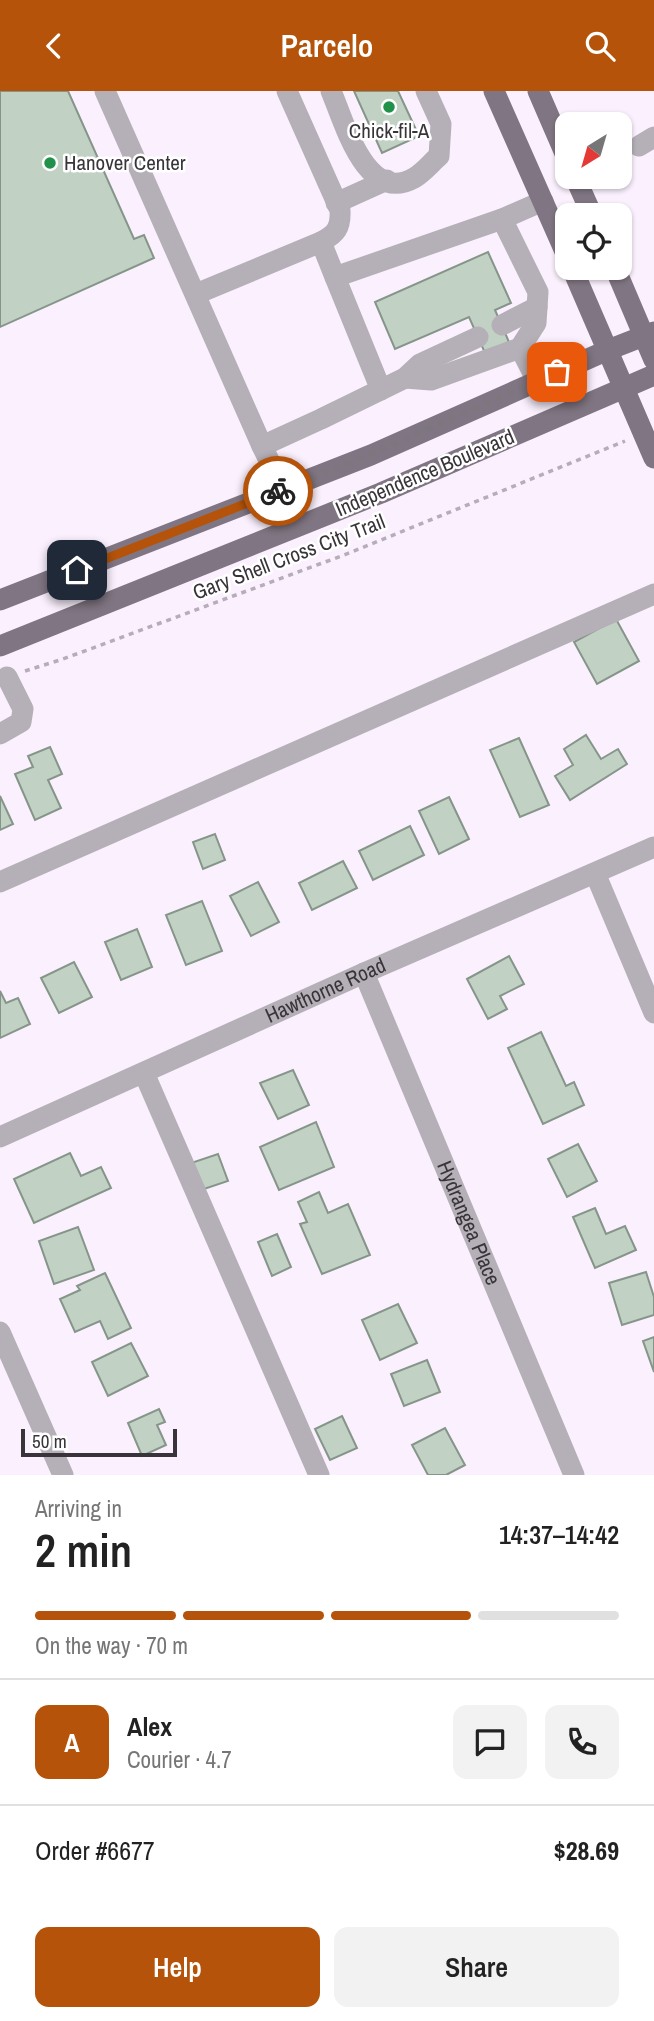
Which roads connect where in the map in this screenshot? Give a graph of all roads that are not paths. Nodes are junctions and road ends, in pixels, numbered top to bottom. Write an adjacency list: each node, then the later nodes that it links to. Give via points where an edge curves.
1 (105, 91): 17 (street)
2 (287, 91): 10 (street)
3 (331, 91): 8 (street, via 363,165)
4 (426, 91): 8 (street, via 441,124 439,156 415,178)
5 (494, 91): 9 (main road)
6 (538, 91): 7 (main road)
7 (555, 130)
8 (387, 180): 10 (street)
9 (543, 201): 11 (street); 12 (main road)
10 (337, 203): 13 (street, via 341,222 335,234)
11 (502, 219): 14 (street); 18 (street, via 538,292)
12 (555, 228)
13 (321, 242): 14 (street); 17 (street)
14 (335, 277): 29 (street)
15 (577, 280): 23 (main road)
16 (621, 280): 20 (main road)
17 (196, 294): 30 (street)
18 (537, 307): 19 (street); 22 (street, via 536,323)
19 (502, 325)
20 (649, 334): 23 (main road, Independence Boulevard); 24 (main road)
21 (478, 337): 26 (street, via 420,364)
22 (520, 348): 26 (street, via 431,380); 27 (street)
23 (608, 350): 27 (main road, Independence Boulevard); 28 (main road)
24 (654, 360)
25 (654, 375): 28 (main road, Independence Boulevard)
26 (405, 378): 29 (street)
27 (537, 381): 32 (main road, Independence Boulevard)
28 (623, 389): 31 (main road); 35 (main road, Independence Boulevard, via 382,493)
29 (381, 390): 30 (street)
30 (262, 446): 32 (street)
31 (654, 458)
32 (283, 489): 34 (main road, Independence Boulevard)
33 (654, 594): 40 (street)
34 (0, 600)
35 (0, 646)
36 (7, 677): 37 (street, via 23,709 22,722)
37 (0, 734)
38 (654, 847): 39 (street, Hawthorne Road)
39 (595, 873): 41 (street, Hawthorne Road); 42 (street)
40 (0, 882)
41 (364, 973): 43 (street, Hawthorne Road); 48 (street, Hydrangea Place)
42 (654, 1013)
43 (144, 1073): 44 (street, Hawthorne Road); 47 (street)
44 (0, 1137)
45 (0, 1332): 46 (street)
46 (63, 1475)
47 (319, 1475)
48 (574, 1475)

